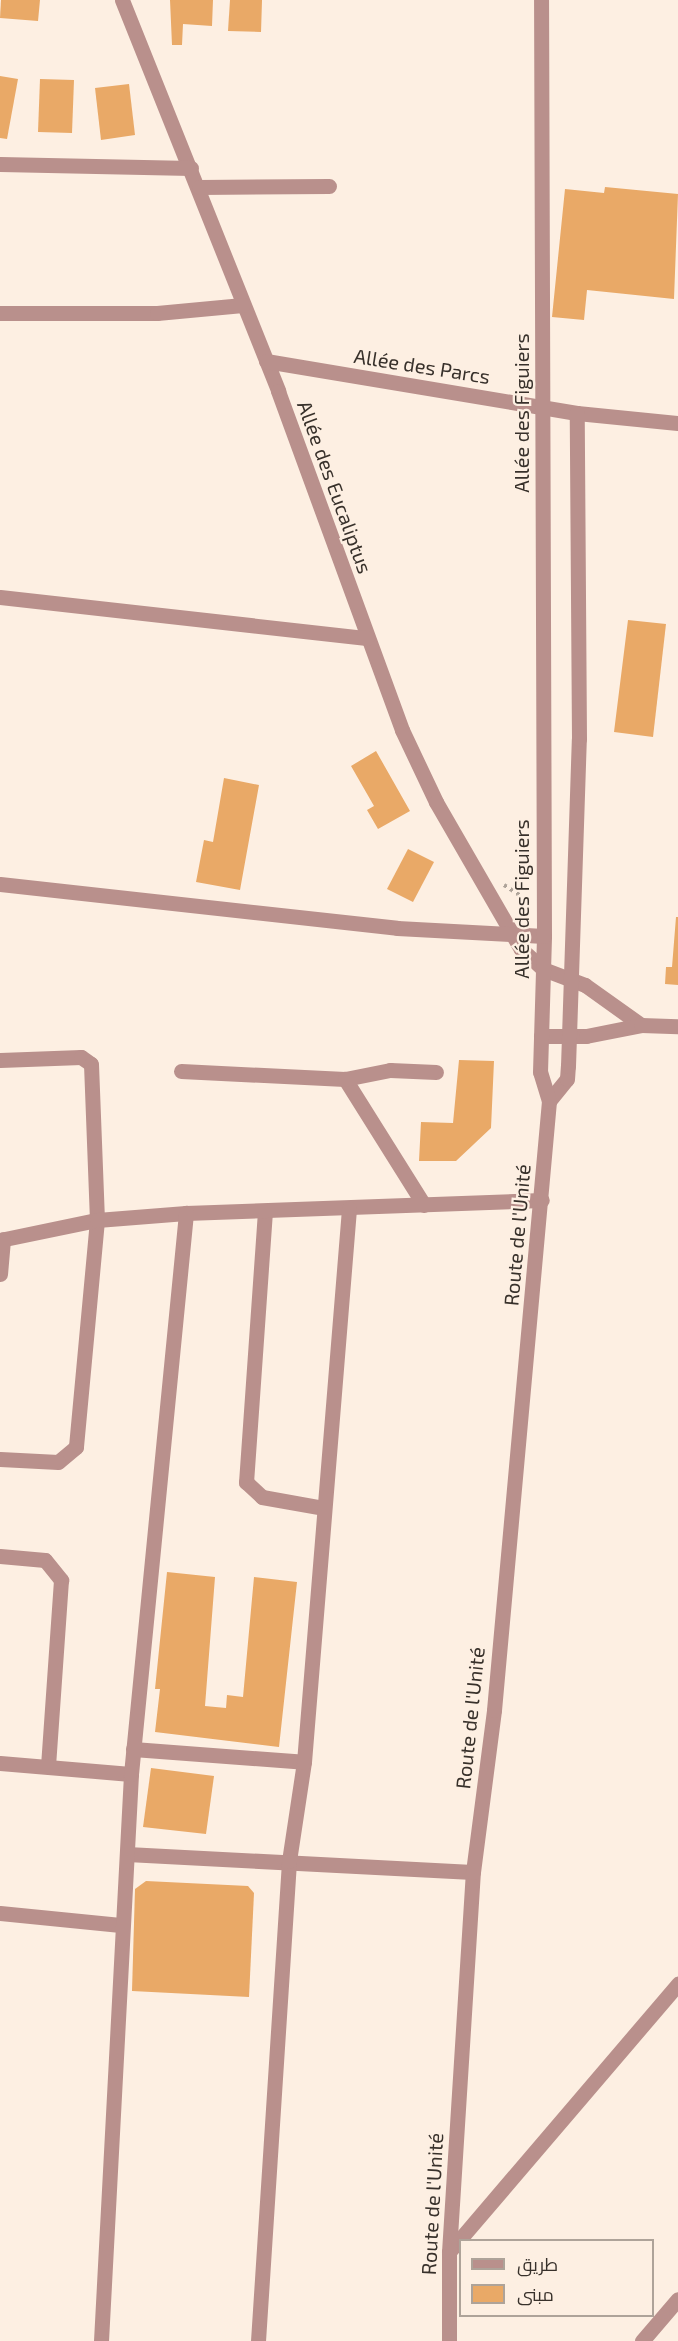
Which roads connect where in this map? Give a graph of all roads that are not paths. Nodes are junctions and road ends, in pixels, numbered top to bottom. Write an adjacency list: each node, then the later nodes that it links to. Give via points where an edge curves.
1 (122, 0): 4 (street, Allée des Eucaliptus)
2 (541, 0): 10 (street, Allée des Figuiers)
3 (0, 164): 4 (street)
4 (192, 168): 6 (street, Allée des Eucaliptus)
5 (329, 186): 6 (street)
6 (199, 187): 7 (street, Allée des Eucaliptus)
7 (243, 305): 8 (street, via 157,313); 9 (street, Allée des Eucaliptus)
8 (0, 313)
9 (266, 361): 10 (street, Allée des Parcs); 14 (street, Allée des Eucaliptus)
10 (543, 407): 11 (street, Allée des Parcs); 17 (street, Allée des Figuiers)
11 (577, 413): 12 (street, Allée des Parcs); 19 (street, via 579,739)
12 (678, 423)
13 (0, 597): 14 (street)
14 (367, 638): 16 (street, Allée des Eucaliptus, via 436,802)
15 (0, 884): 16 (street, via 397,928)
16 (511, 934): 17 (street); 18 (street, Allée des Eucaliptus)
17 (544, 936): 18 (street, Allée des Figuiers)
18 (543, 969): 19 (street); 22 (street, Allée des Figuiers)
19 (570, 978): 20 (street); 23 (street)
20 (641, 1025): 21 (street); 23 (street)
21 (678, 1026)
22 (542, 1036): 23 (street); 28 (street, Allée des Figuiers, via 540,1077)
23 (569, 1037): 28 (street, via 567,1079)
24 (0, 1060): 34 (street, via 81,1057 92,1064)
25 (182, 1071): 27 (street)
26 (436, 1072): 27 (street, via 390,1070)
27 (345, 1078): 30 (street)
28 (549, 1101): 29 (street, Route de l'Unité)
29 (542, 1200): 30 (street); 47 (street, Route de l'Unité, via 494,1710)
30 (424, 1206): 31 (street)
31 (349, 1209): 32 (street); 38 (street)
32 (265, 1211): 33 (street); 38 (street, via 246,1482 262,1497)
33 (186, 1213): 34 (street); 40 (street)
34 (97, 1220): 35 (street); 37 (street, via 76,1447 58,1462)
35 (1, 1239): 36 (street)
36 (0, 1274)
37 (0, 1459)
38 (323, 1508): 41 (street)
39 (0, 1556): 43 (street, via 45,1560 62,1580)
40 (133, 1749): 41 (street); 44 (street)
41 (304, 1762): 46 (street)
42 (0, 1763): 43 (street)
43 (48, 1767): 44 (street)
44 (131, 1774): 45 (street)
45 (127, 1854): 46 (street); 49 (street)
46 (289, 1861): 47 (street); 56 (street)
47 (473, 1872): 53 (street, Route de l'Unité)
48 (0, 1913): 49 (street)
49 (120, 1925): 55 (street)
50 (678, 1984): 52 (street)
51 (459, 2239): 53 (street)
52 (459, 2239)
53 (448, 2252): 57 (street, Route de l'Unité)
54 (678, 2299): 58 (street)
55 (101, 2341)
56 (258, 2341)
57 (449, 2341)
58 (642, 2341)

